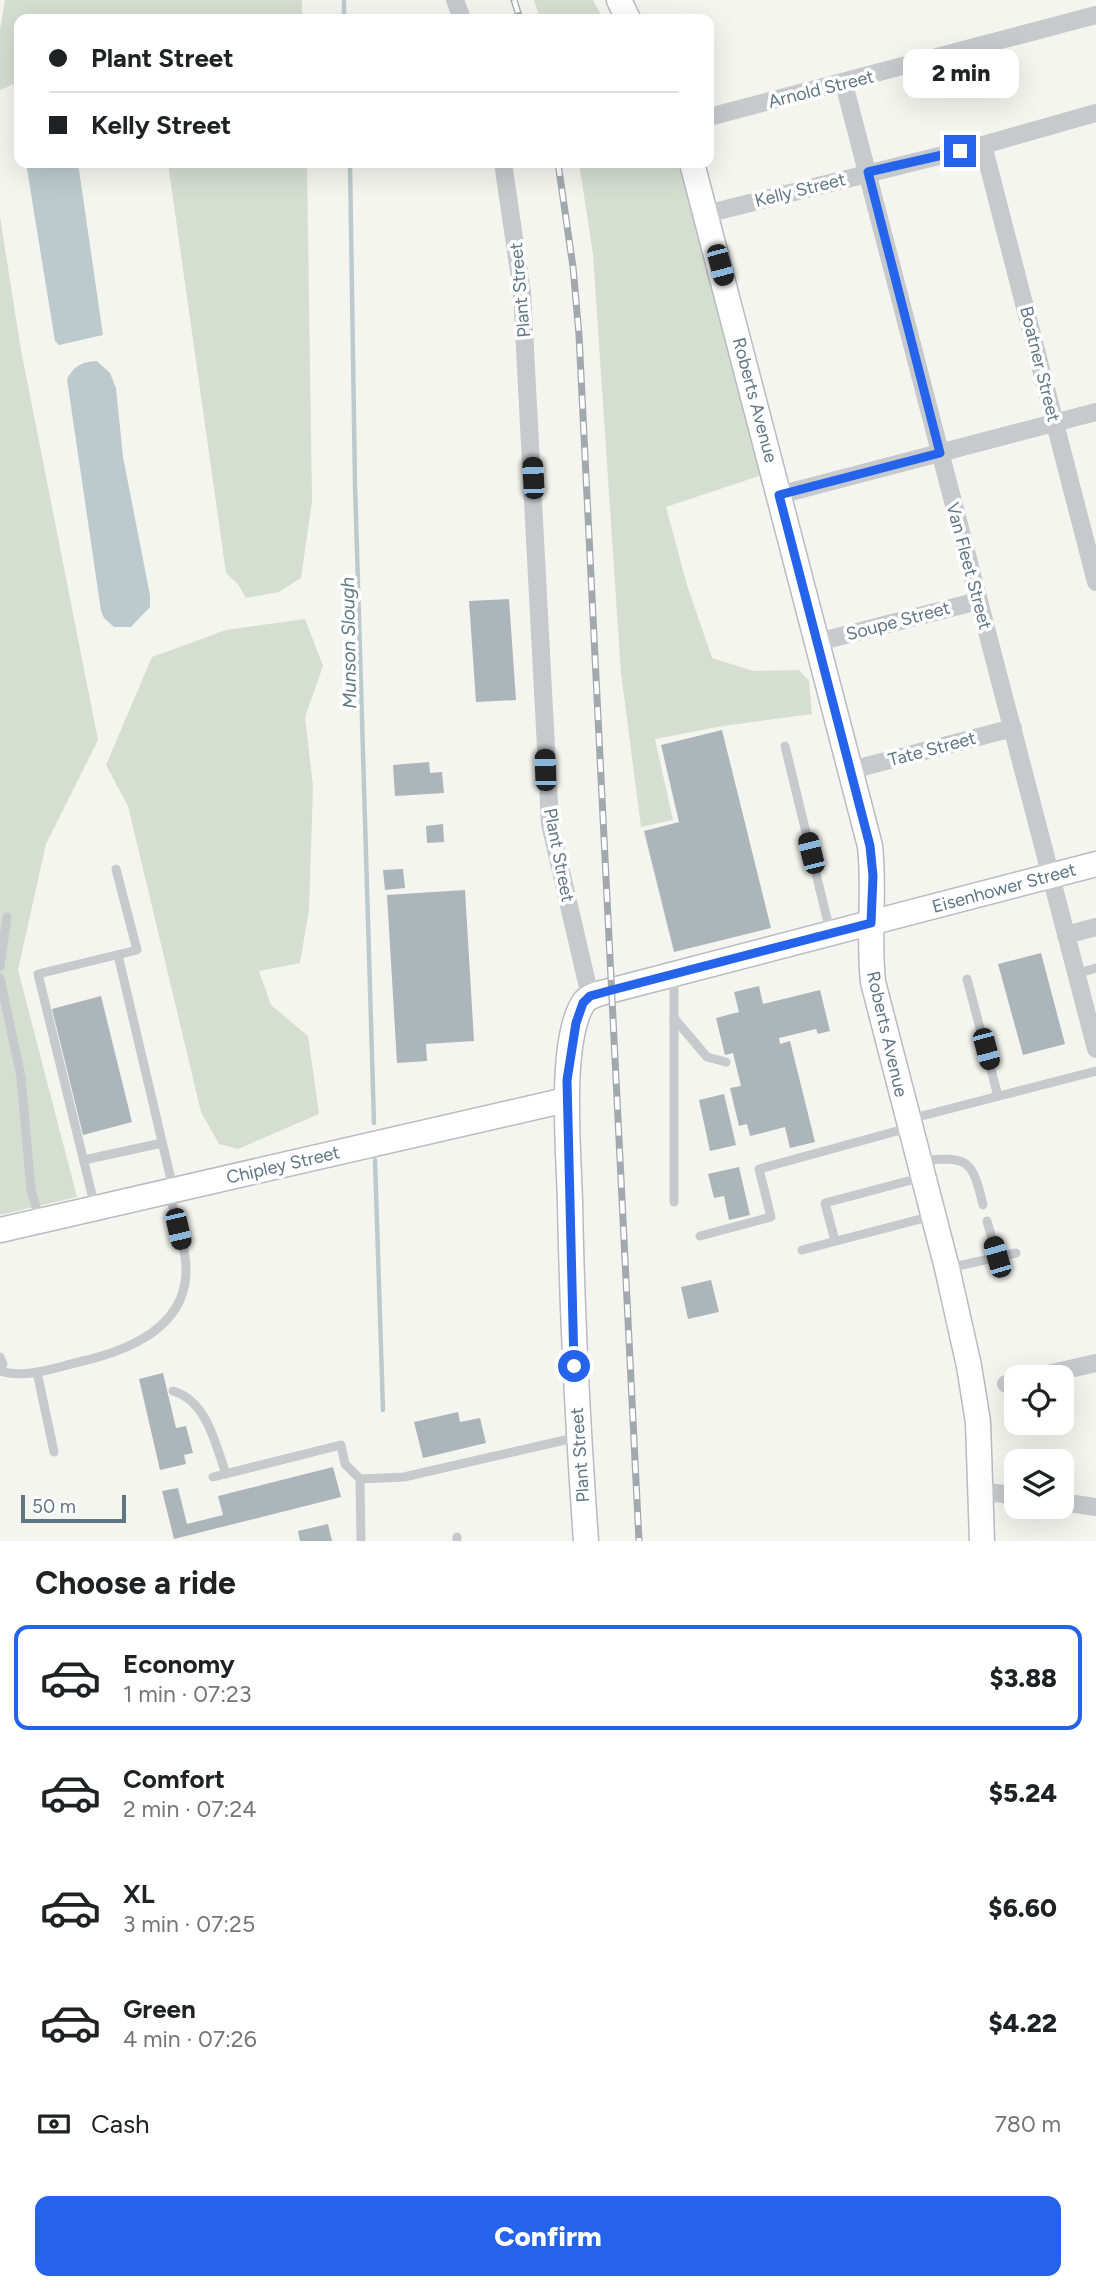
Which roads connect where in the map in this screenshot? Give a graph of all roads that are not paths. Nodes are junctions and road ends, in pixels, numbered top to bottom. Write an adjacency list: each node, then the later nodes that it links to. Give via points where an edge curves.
1 (1096, 15): 2 (street, Arnold Street)
2 (844, 84): 4 (street, Arnold Street); 8 (street, Van Fleet Street)
3 (1096, 113): 5 (street, Kelly Street)
4 (714, 116)
5 (983, 145): 8 (street, Kelly Street); 11 (street, Boatner Street)
6 (504, 168): 37 (street, Plant Street, via 522,292 550,824)
7 (693, 168): 9 (street, Roberts Avenue)
8 (868, 172): 9 (street, Kelly Street); 12 (street, Van Fleet Street)
9 (706, 214): 13 (street, Roberts Avenue)
10 (1096, 412): 11 (street)
11 (1055, 423): 12 (street); 14 (street, Boatner Street)
12 (940, 453): 13 (street); 15 (street, Van Fleet Street)
13 (779, 495): 16 (street, Roberts Avenue)
14 (1096, 582)
15 (978, 601): 16 (street, Soupe Street); 17 (street, Van Fleet Street)
16 (818, 642): 19 (street, Roberts Avenue)
17 (1013, 728): 19 (street, Tate Street); 23 (street, Van Fleet Street)
18 (785, 746): 28 (lane)
19 (851, 770): 22 (street, Roberts Avenue)
20 (1096, 864): 23 (street, Eisenhower Street)
21 (116, 869): 30 (lane, via 137,950)
22 (873, 876): 24 (street, Eisenhower Street, via 889,905); 26 (street, Roberts Avenue)
23 (1051, 876): 24 (street, Eisenhower Street); 29 (street, Van Fleet Street)
24 (912, 912): 26 (street, Eisenhower Street)
25 (7, 917): 31 (lane)
26 (871, 923): 28 (street, Eisenhower Street); 44 (street, Roberts Avenue, via 873,982)
27 (1096, 927): 29 (street)
28 (830, 934): 33 (street, Eisenhower Street)
29 (1066, 935): 34 (street, Van Fleet Street)
30 (118, 955): 45 (lane); 46 (lane, via 38,974)
31 (0, 967)
32 (1096, 968): 34 (lane)
33 (674, 974): 37 (street, Eisenhower Street); 38 (lane)
34 (1076, 974): 39 (street, Van Fleet Street)
35 (0, 978): 53 (lane, via 21,1077 31,1190)
36 (968, 979): 42 (lane)
37 (590, 996): 43 (street, Plant Street, via 576,1023)
38 (674, 1018): 40 (lane, via 707,1057); 49 (lane)
39 (1096, 1049)
40 (726, 1062)
41 (1096, 1071): 42 (lane)
42 (998, 1096): 44 (lane)
43 (566, 1100): 48 (street, Chipley Street); 68 (street, Plant Street)
44 (909, 1124): 47 (street, Roberts Avenue); 56 (lane, via 759,1169 771,1217)
45 (162, 1143): 46 (lane); 48 (lane)
46 (84, 1160): 51 (lane)
47 (921, 1169): 50 (lane, via 942,1159 969,1165 976,1174); 52 (street, Roberts Avenue); 57 (lane, via 825,1203)
48 (171, 1191): 51 (street, Chipley Street); 66 (lane, via 186,1265 185,1287 168,1319 114,1354)
49 (674, 1202)
50 (983, 1205)
51 (96, 1208): 53 (street, Chipley Street)
52 (933, 1216): 57 (lane); 61 (street, Roberts Avenue)
53 (40, 1221): 55 (street, Chipley Street)
54 (987, 1221): 60 (lane)
55 (0, 1230)
56 (700, 1236)
57 (835, 1241): 58 (lane)
58 (802, 1250)
59 (1016, 1253): 60 (lane)
60 (997, 1257): 61 (lane)
61 (947, 1268): 73 (street, Roberts Avenue, via 978,1422)
62 (0, 1357): 65 (lane)
63 (1096, 1363): 64 (street)
64 (1074, 1368)
65 (0, 1371): 66 (lane, via 16,1376)
66 (37, 1372): 69 (lane)
67 (173, 1391): 70 (lane, via 186,1395 209,1424)
68 (579, 1436): 72 (lane, via 404,1477); 78 (street, Plant Street)
69 (54, 1452)
70 (226, 1474): 71 (lane); 72 (lane, via 341,1445 345,1465)
71 (213, 1477)
72 (360, 1479): 77 (lane)
73 (982, 1491): 74 (street); 79 (street, Roberts Avenue)
74 (1004, 1494)
75 (1074, 1504): 76 (street)
76 (1096, 1507)
77 (361, 1541)
78 (586, 1541)
79 (982, 1541)

